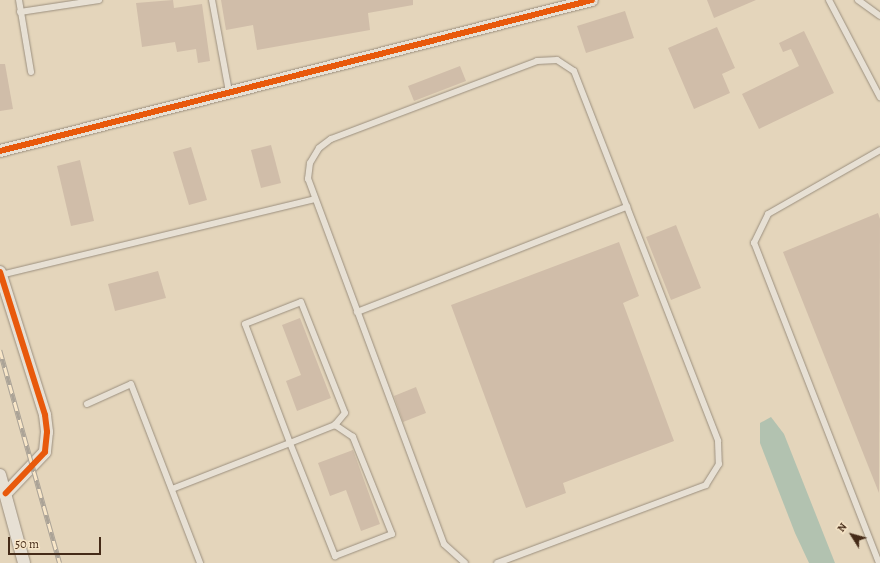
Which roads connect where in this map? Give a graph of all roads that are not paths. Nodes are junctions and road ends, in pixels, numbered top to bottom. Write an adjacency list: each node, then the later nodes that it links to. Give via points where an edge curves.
1 (19, 0): 7 (lane)
2 (99, 0): 7 (lane)
3 (212, 0): 10 (lane)
4 (829, 0): 11 (lane)
5 (858, 0): 8 (lane, via 864,8)
6 (588, 1): 10 (street)
7 (20, 12): 9 (lane)
8 (880, 16)
9 (31, 72)
10 (229, 92): 13 (street)
11 (880, 97)
12 (880, 150): 28 (lane, via 768,214 754,243)
13 (0, 151)
14 (315, 199): 15 (lane, via 308,179 310,163 319,148 331,139 537,61 557,60 574,71); 16 (lane); 17 (lane)
15 (627, 207): 17 (lane); 27 (lane, via 718,442 719,464 706,485)
16 (0, 274): 23 (street, via 45,415 47,432 45,452)
17 (357, 312): 26 (lane, via 444,544)
18 (87, 404): 22 (lane, via 132,384)
19 (335, 425): 20 (lane); 20 (lane, via 353,437 392,534 335,556); 20 (lane, via 345,413 301,302 246,324)
20 (290, 443): 22 (lane)
21 (0, 475): 23 (street)
22 (172, 489): 25 (lane)
23 (6, 493): 24 (street)
24 (24, 563)
25 (200, 563)
26 (465, 563)
27 (497, 563)
28 (879, 563)

